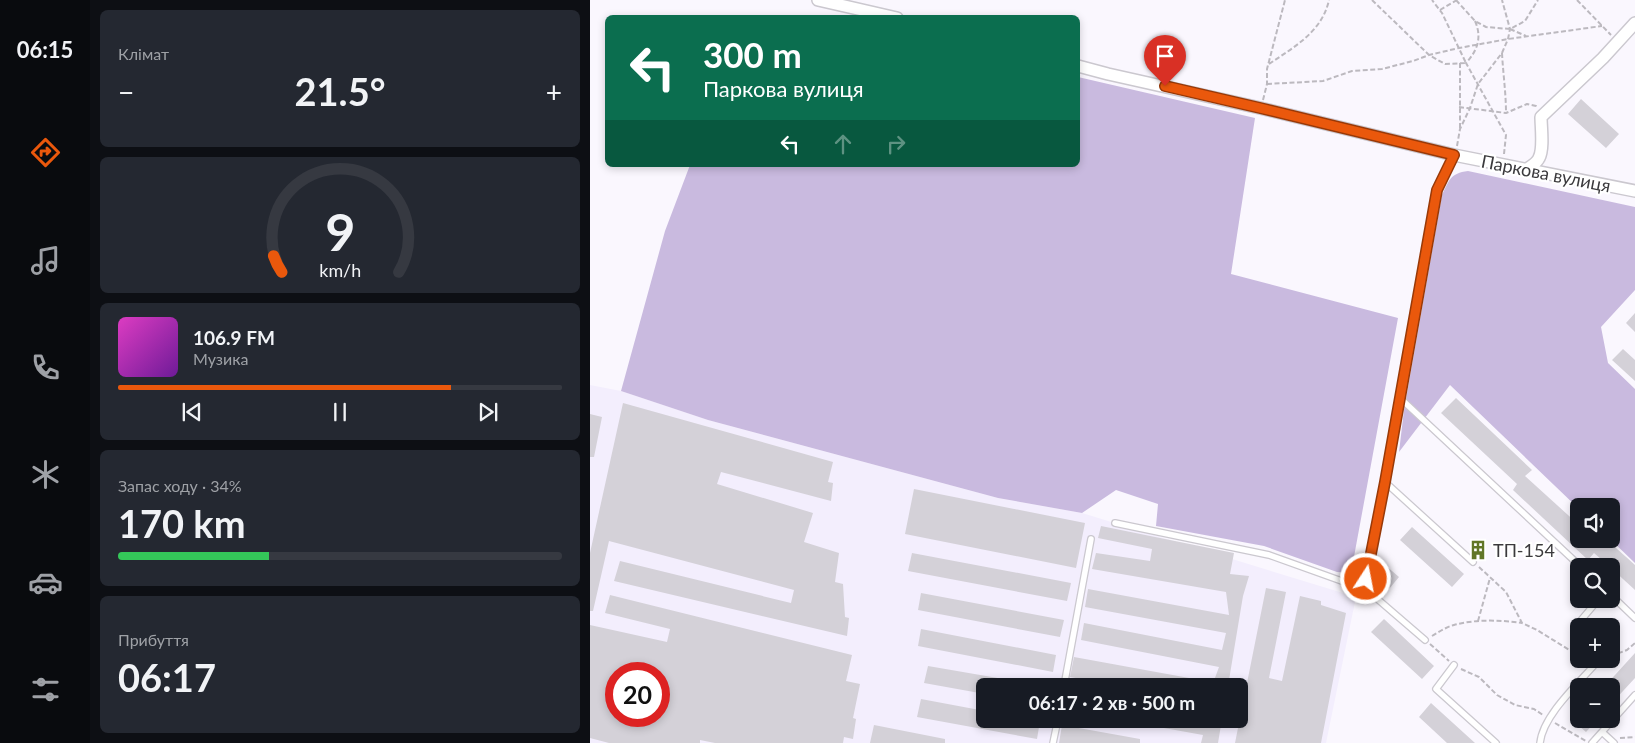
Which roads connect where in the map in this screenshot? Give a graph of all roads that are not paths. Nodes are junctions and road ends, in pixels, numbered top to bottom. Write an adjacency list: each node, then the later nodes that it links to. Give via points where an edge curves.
1 (818, 0): 2 (street)
2 (884, 15)
3 (1635, 23): 6 (street, via 1541,117 1540,157)
4 (1080, 67): 5 (street, Паркова вулиця)
5 (1454, 155): 6 (street, Паркова вулиця); 8 (lane, via 1437,190)
6 (1527, 169): 7 (street, Паркова вулиця)
7 (1635, 191)
8 (1400, 398): 9 (lane); 12 (lane)
9 (1385, 482): 13 (lane); 14 (lane, via 1366,579)
10 (1116, 523): 14 (lane, via 1269,555 1350,584)
11 (1091, 539): 22 (lane)
12 (1571, 558)
13 (1473, 562)
14 (1360, 584): 19 (lane)
15 (1620, 604): 18 (lane)
16 (1591, 608): 17 (lane)
17 (1583, 618)
18 (1635, 618)
19 (1425, 640)
20 (1454, 665): 27 (lane, via 1436,688)
21 (1592, 668): 28 (lane, via 1548,719)
22 (1065, 678)
23 (1635, 695): 25 (lane)
24 (1056, 728): 26 (lane)
25 (1602, 732): 29 (lane); 30 (lane)
26 (1053, 743)
27 (1496, 743)
28 (1540, 743)
29 (1591, 743)
30 (1614, 743)

